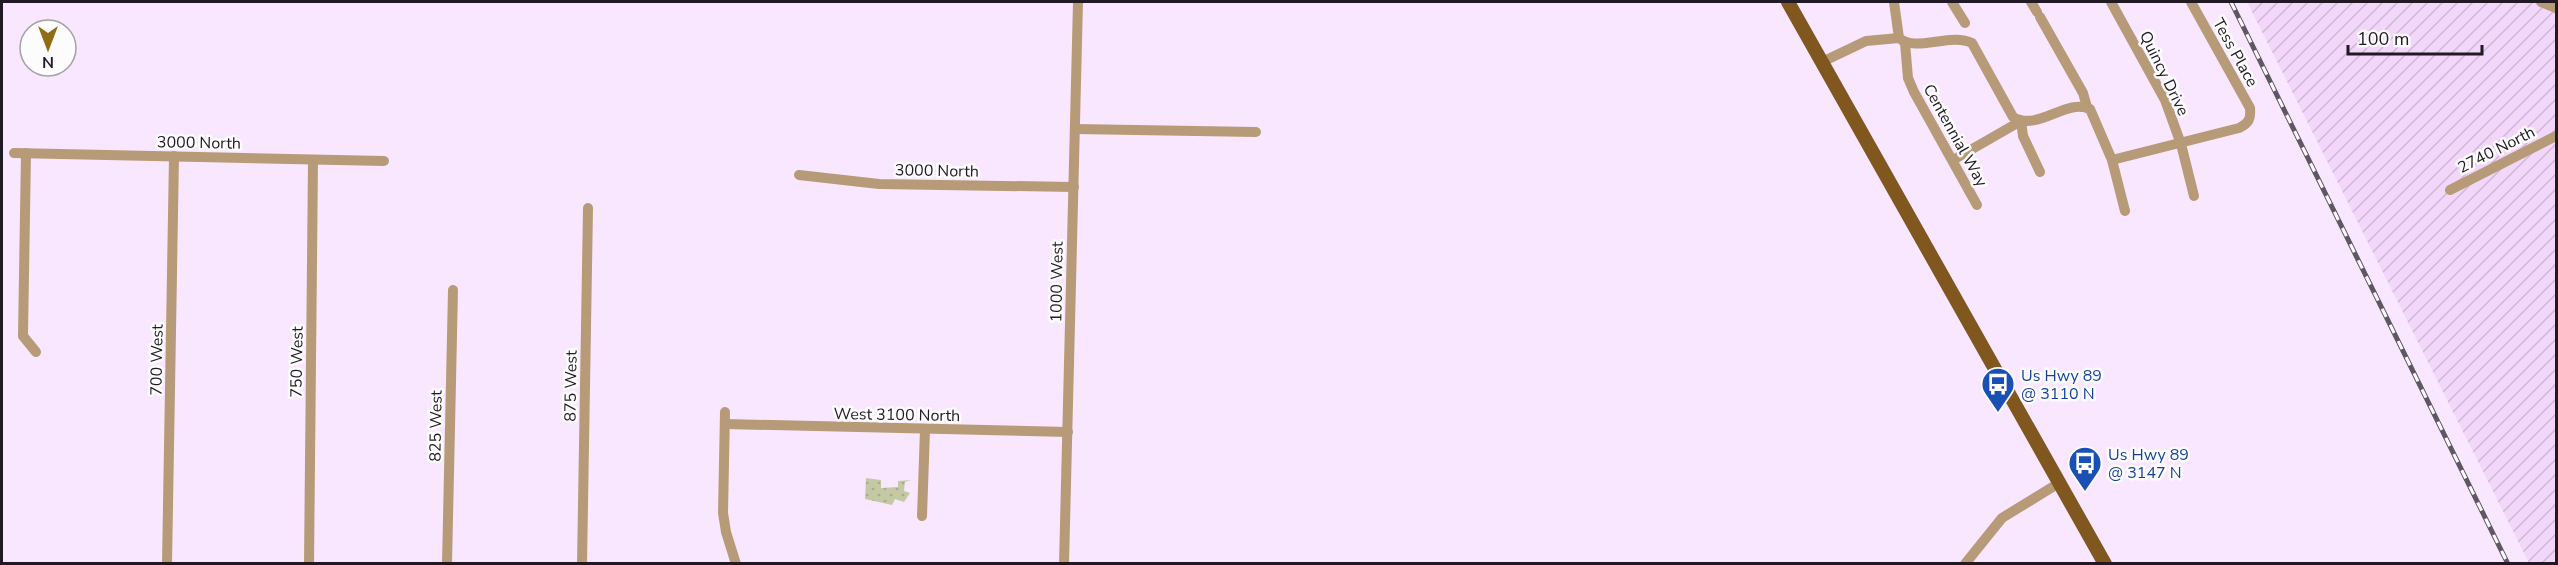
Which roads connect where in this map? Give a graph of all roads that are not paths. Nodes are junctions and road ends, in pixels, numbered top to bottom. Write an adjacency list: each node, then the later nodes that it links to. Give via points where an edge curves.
1 (1078, 2): 15 (street, 1000 West)
2 (1788, 2): 12 (main road)
3 (1894, 2): 11 (street, Centennial Way)
4 (1952, 2): 10 (street)
5 (2031, 2): 13 (street, via 2083,93)
6 (2111, 2): 18 (street, Quincy Drive, via 2165,100)
7 (2191, 2): 18 (street, Tess Place, via 2250,108 2251,118 2239,128)
8 (2541, 2): 9 (street)
9 (2556, 8)
10 (1965, 23)
11 (1902, 41): 12 (street, via 1866,40); 14 (street, via 1962,38 1972,43 2013,117); 23 (street, Centennial Way, via 1914,92)
12 (1822, 62): 40 (main road)
13 (2086, 107): 14 (street); 24 (street)
14 (2021, 121): 23 (street); 26 (street, via 2023,136)
15 (1075, 129): 16 (street); 28 (street, 1000 West)
16 (1256, 132)
17 (2556, 136): 29 (street, 2740 North)
18 (2181, 144): 24 (street); 30 (street, Quincy Drive)
19 (14, 153): 20 (street, 3000 North)
20 (26, 153): 21 (street, 3000 North); 35 (street, via 23,336)
21 (174, 156): 22 (street, 3000 North); 42 (street, 700 West)
22 (313, 160): 25 (street, 3000 North); 43 (street, 750 West)
23 (1953, 160): 31 (street, Centennial Way)
24 (2112, 160): 33 (street)
25 (384, 161)
26 (2040, 172)
27 (799, 175): 28 (street, 3000 North, via 879,184)
28 (1074, 187): 39 (street, 1000 West)
29 (2450, 190)
30 (2194, 195)
31 (1977, 205)
32 (588, 208): 45 (street, 875 West)
33 (2125, 211)
34 (453, 290): 44 (street, 825 West)
35 (36, 352)
36 (725, 411): 37 (street)
37 (725, 424): 38 (street, West 3100 North); 46 (street, via 723,513)
38 (925, 430): 39 (street, West 3100 North); 41 (street)
39 (1068, 432): 47 (street, 1000 West)
40 (2059, 483): 48 (street, via 2002,518); 49 (main road)
41 (922, 516)
42 (167, 564)
43 (309, 564)
44 (447, 564)
45 (582, 564)
46 (736, 564)
47 (1064, 564)
48 (1965, 564)
49 (2105, 564)

